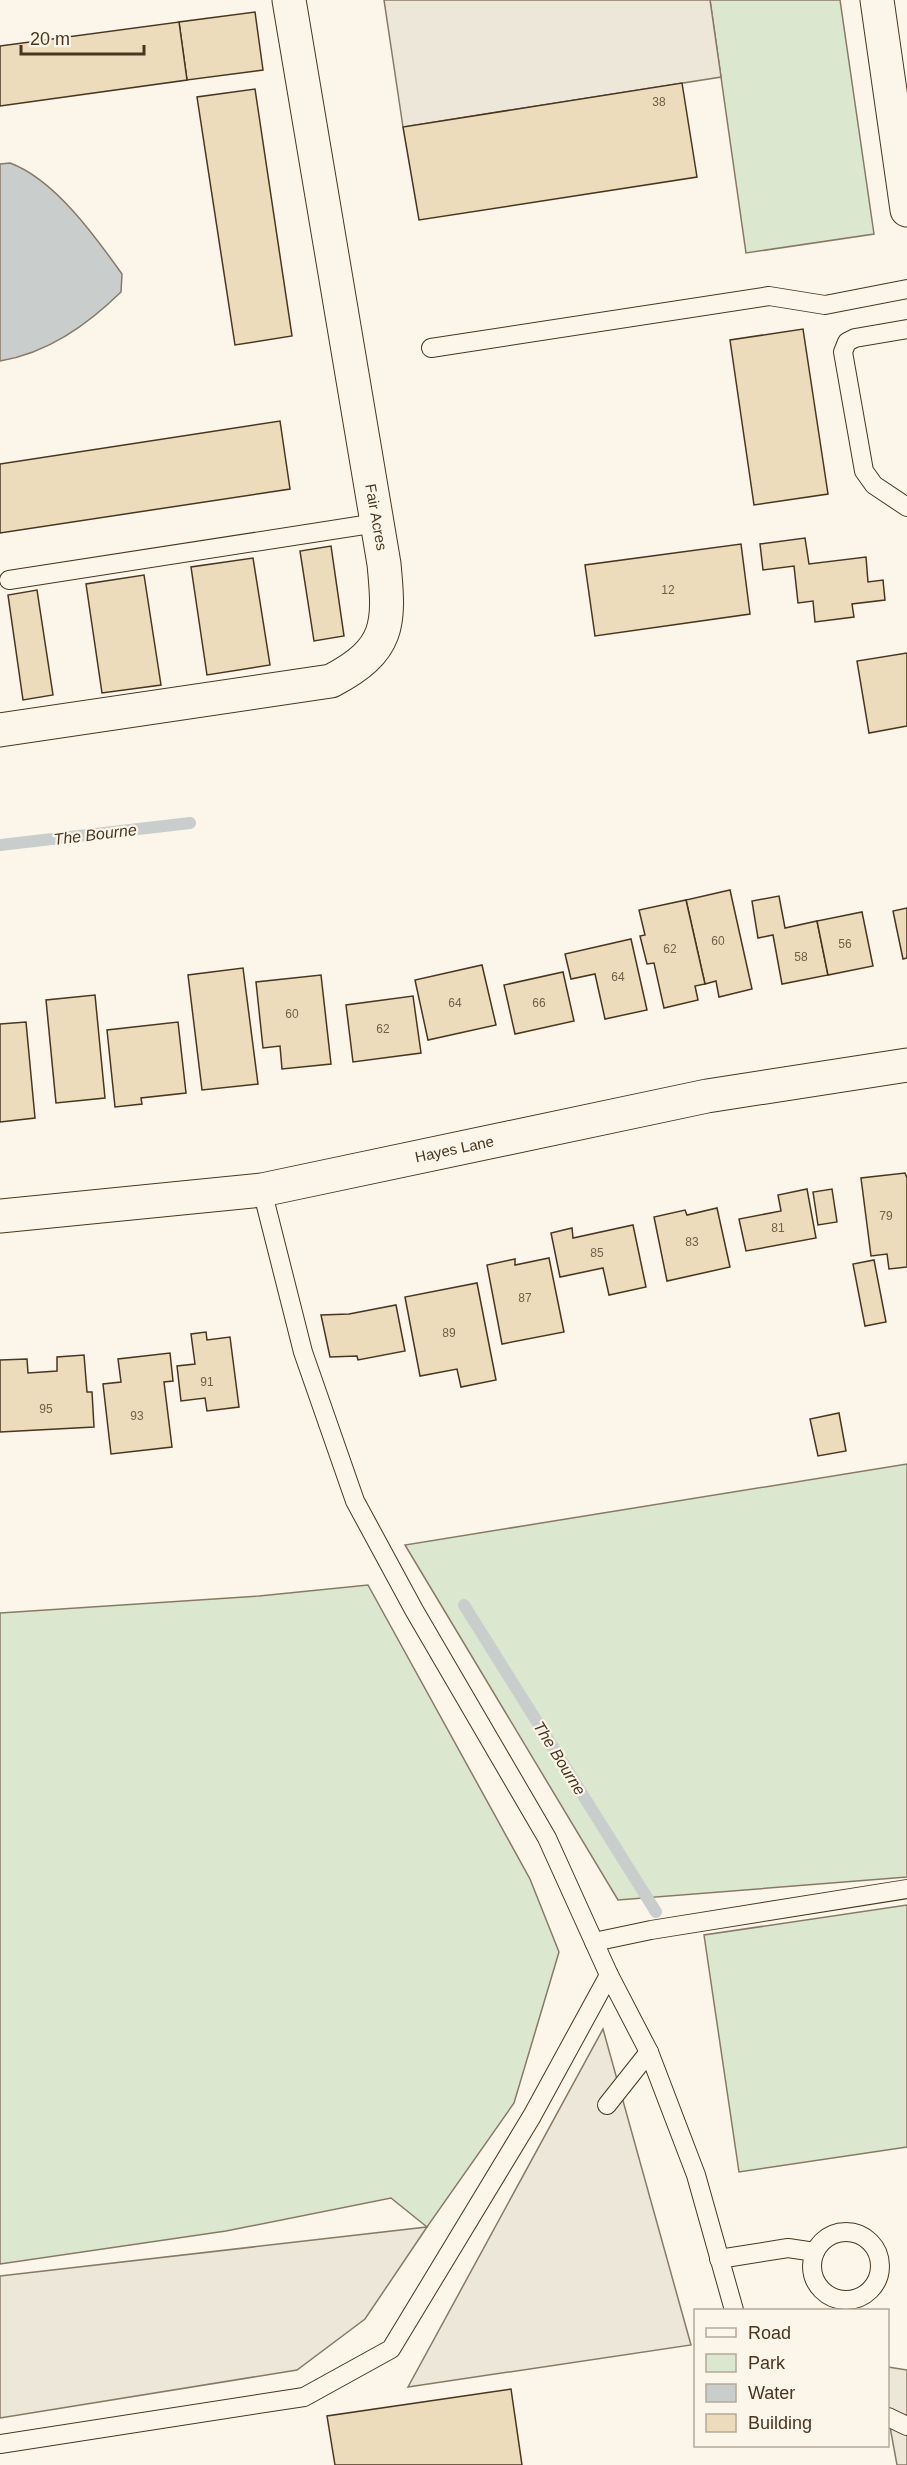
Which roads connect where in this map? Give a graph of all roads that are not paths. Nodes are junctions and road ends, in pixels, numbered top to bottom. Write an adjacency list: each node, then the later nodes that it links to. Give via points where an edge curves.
1 (289, 0): 8 (street, Fair Acres)
2 (877, 0): 3 (street)
3 (907, 210)
4 (907, 289): 6 (lane, via 825,305 769,296)
5 (907, 329): 7 (lane, via 855,338 847,342 843,352 864,471 874,485)
6 (431, 348)
7 (907, 507)
8 (377, 523): 9 (lane); 10 (street, Fair Acres, via 387,624 375,648 355,669 331,681)
9 (9, 580)
10 (0, 730)
11 (907, 1065): 12 (street, Hayes Lane, via 706,1096)
12 (262, 1190): 13 (street, Hayes Lane); 15 (lane, via 303,1352 355,1501 547,1838)
13 (0, 1216)
14 (907, 1889): 15 (lane)
15 (594, 1942): 16 (lane)
16 (609, 1975): 17 (lane); 24 (lane, via 532,2116 391,2349 304,2397)
17 (649, 2052): 18 (lane); 20 (lane, via 696,2175)
18 (607, 2105)
19 (815, 2252): 20 (lane, via 788,2248)
20 (719, 2259): 21 (lane)
21 (734, 2309)
22 (889, 2417): 23 (lane)
23 (907, 2426)
24 (0, 2444)

